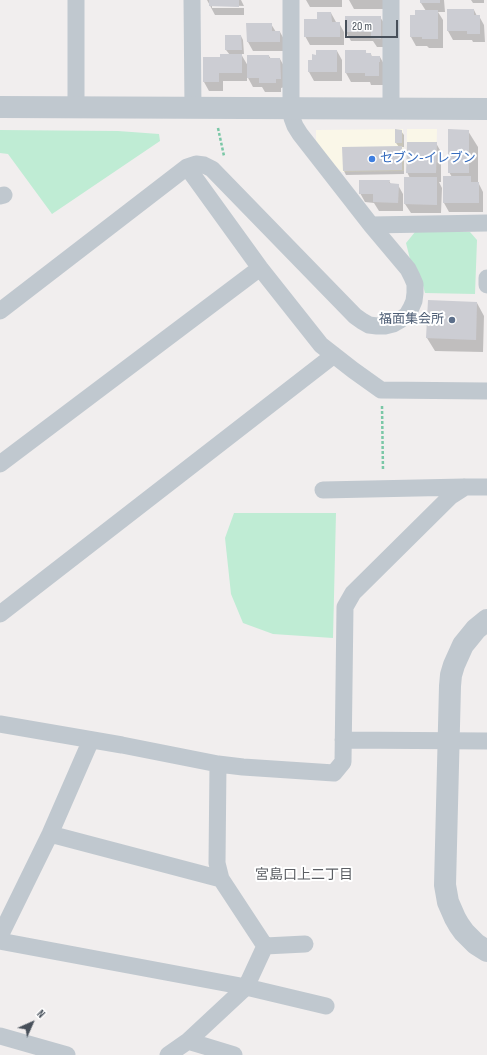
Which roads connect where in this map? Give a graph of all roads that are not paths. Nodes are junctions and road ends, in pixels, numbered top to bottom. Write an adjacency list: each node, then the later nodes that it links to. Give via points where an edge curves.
1 (76, 0): 6 (street)
2 (192, 0): 7 (street)
3 (291, 0): 8 (street)
4 (391, 0): 9 (street)
5 (0, 107): 6 (street)
6 (76, 108): 7 (street)
7 (193, 108): 8 (street)
8 (291, 108): 9 (street); 13 (street, via 292,118 300,134)
9 (391, 109): 10 (street)
10 (487, 109)
11 (187, 167): 13 (street, via 196,164 212,169 355,316 369,324 385,326 407,315 414,301 415,284 408,269); 14 (street); 17 (street)
12 (487, 223): 13 (street)
13 (371, 226)
14 (260, 268): 18 (street, via 321,345); 20 (street)
15 (487, 278): 16 (street)
16 (487, 285)
17 (0, 311)
18 (334, 355): 19 (street, via 381,390); 24 (street)
19 (487, 391)
20 (0, 464)
21 (465, 487): 22 (street); 23 (street); 28 (street, via 451,496 353,593 345,607)
22 (487, 487)
23 (323, 490)
24 (0, 614)
25 (487, 620): 29 (street, via 469,636 454,665 450,686)
26 (0, 724): 27 (street)
27 (91, 740): 31 (street); 32 (street)
28 (344, 740): 29 (street); 31 (street, via 343,762 334,773)
29 (449, 741): 30 (street); 38 (street, via 446,894 451,910 464,932)
30 (487, 741)
31 (218, 764): 33 (street, via 217,863)
32 (50, 834): 33 (street); 34 (street)
33 (221, 879): 37 (street)
34 (0, 936)
35 (0, 941): 39 (street)
36 (305, 944): 37 (street)
37 (265, 946): 39 (street)
38 (487, 951)
39 (246, 987): 40 (street); 42 (street)
40 (326, 1006)
41 (0, 1036): 43 (street)
42 (188, 1041): 44 (street); 45 (street)
43 (67, 1055)
44 (168, 1055)
45 (234, 1055)

